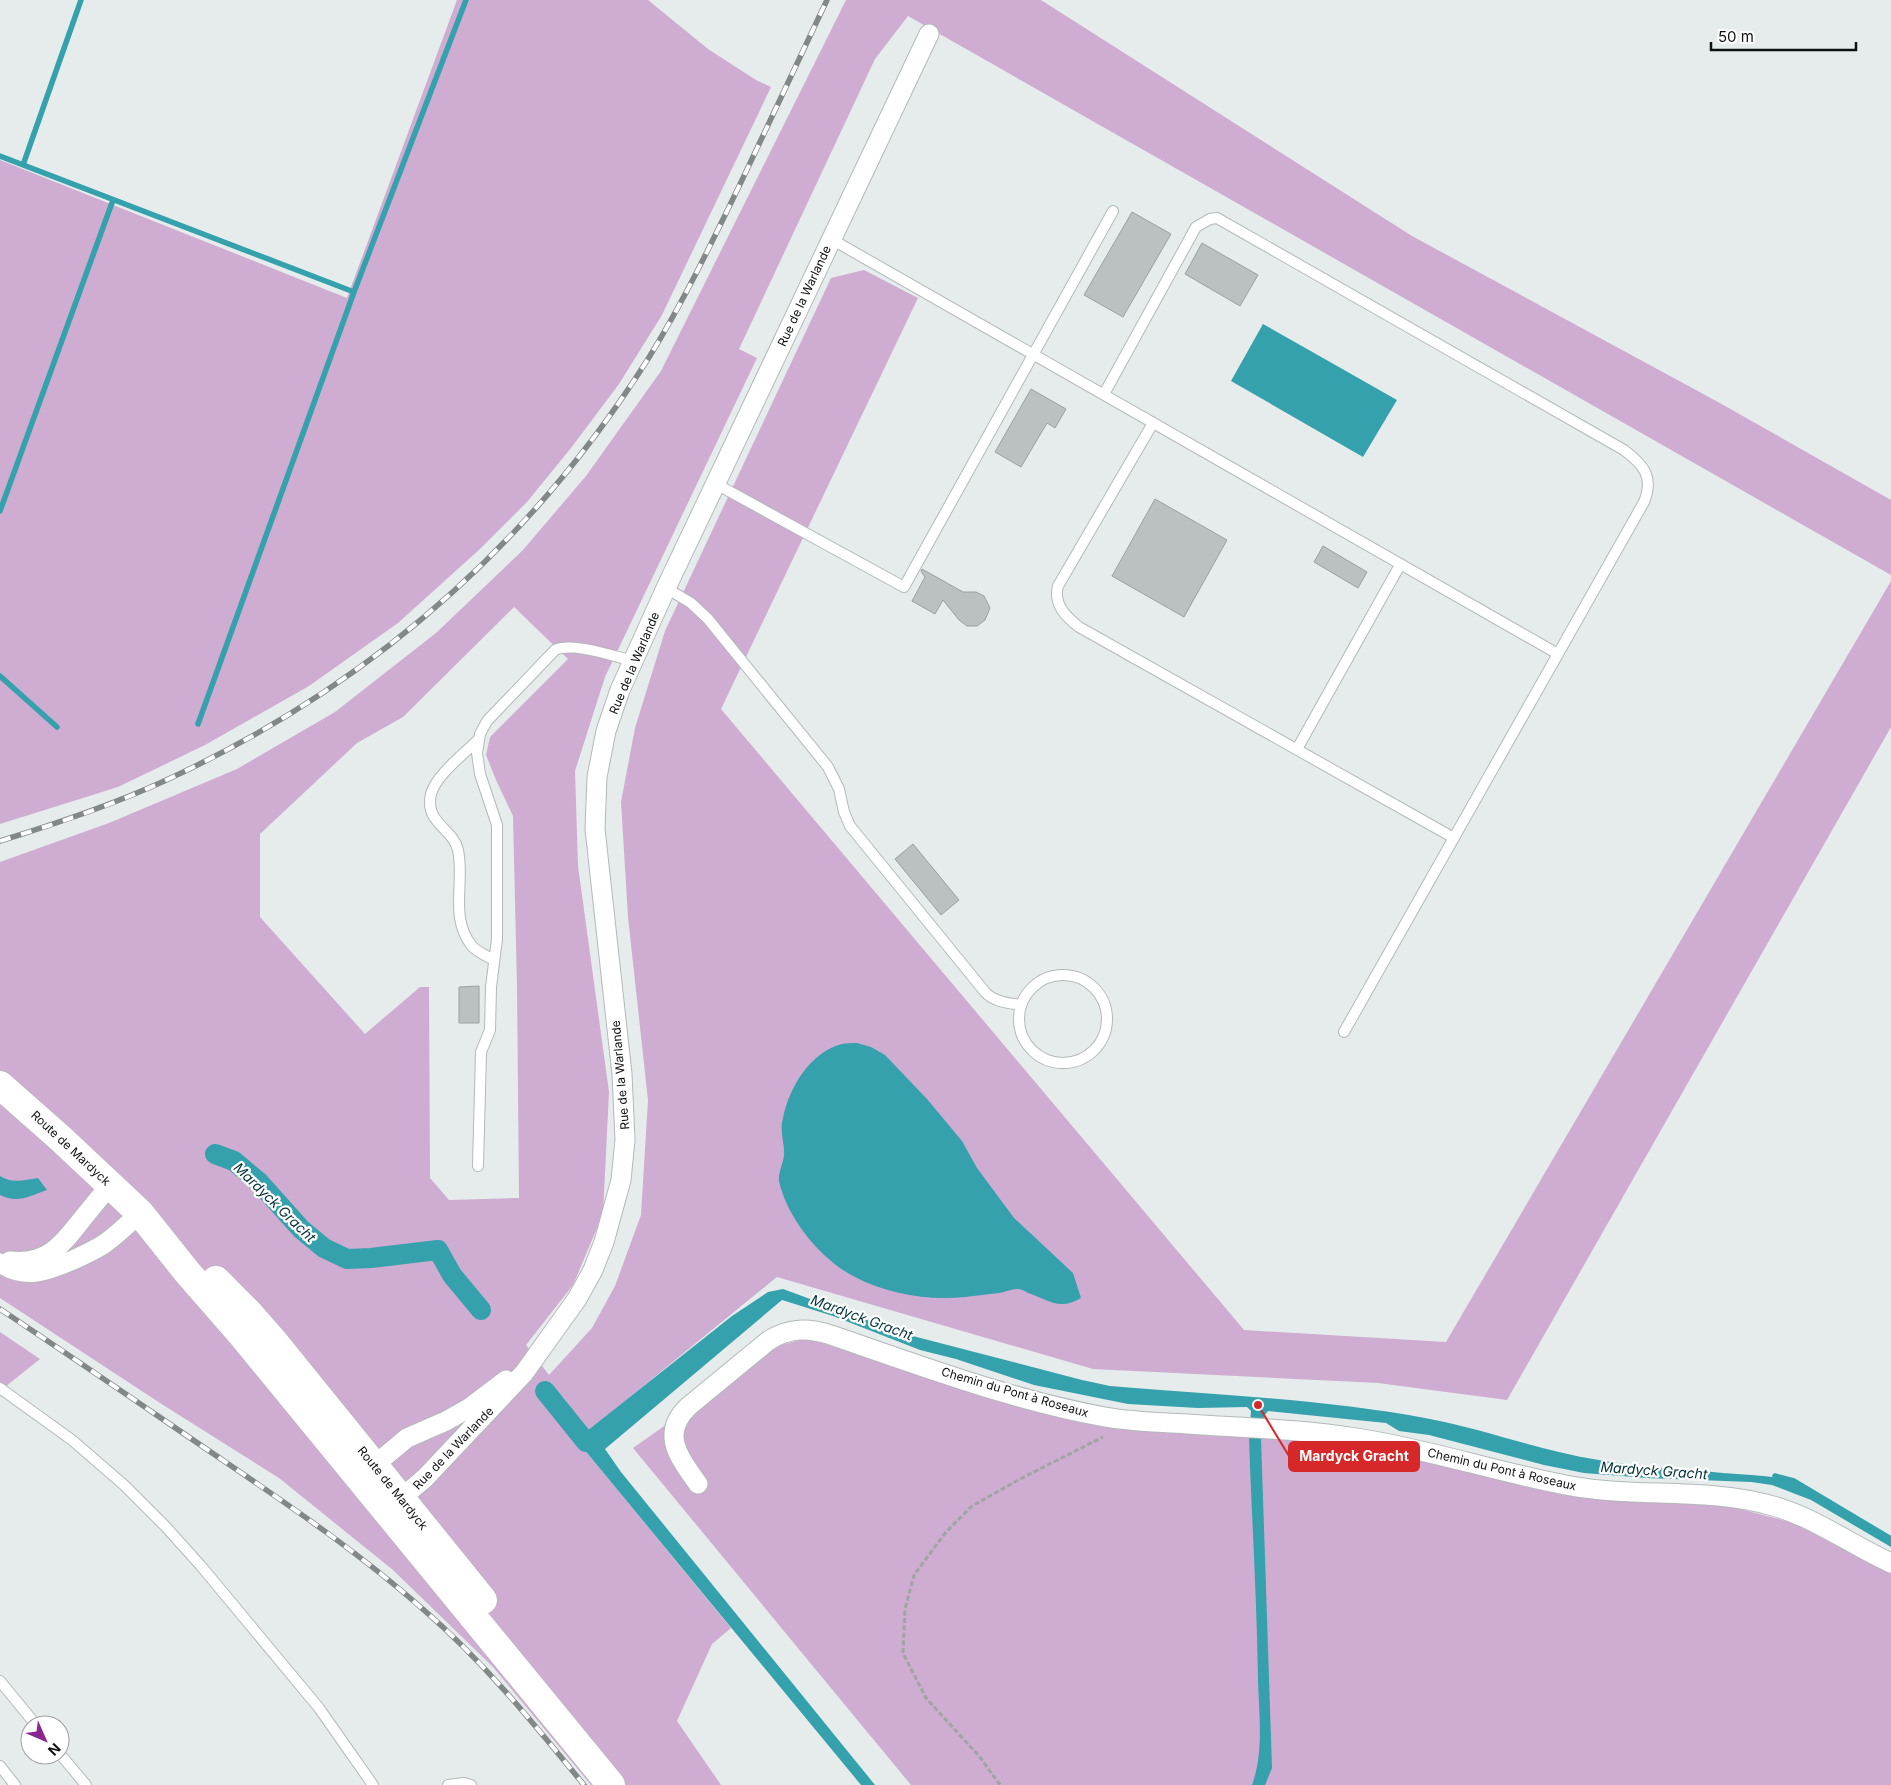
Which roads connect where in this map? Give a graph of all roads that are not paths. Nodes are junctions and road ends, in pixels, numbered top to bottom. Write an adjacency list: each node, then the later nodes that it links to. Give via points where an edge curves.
1 (929, 34): 3 (street, Rue de la Warlande)
2 (1113, 211): 4 (lane)
3 (831, 239): 4 (lane); 7 (street, Rue de la Warlande)
4 (1033, 353): 5 (lane); 7 (lane, via 904,587)
5 (1104, 394): 6 (lane); 10 (lane, via 1196,227 1217,218 1548,406 1633,456 1646,472 1649,486 1644,502)
6 (1153, 423): 8 (lane); 13 (lane, via 1058,586 1056,592 1060,606 1070,620)
7 (716, 484): 9 (street, Rue de la Warlande)
8 (1400, 565): 10 (lane); 13 (lane)
9 (666, 588): 11 (street, Rue de la Warlande); 16 (lane, via 708,619 828,767 839,789 850,826 988,996)
10 (1558, 654): 14 (lane)
11 (633, 660): 12 (lane, via 560,647 487,721); 24 (street, Rue de la Warlande, via 606,731 594,809 623,1087 623,1166 612,1218 593,1270)
12 (478, 740): 15 (lane, via 479,768 494,811 497,832 498,939); 15 (lane, via 439,779 430,804 437,823 458,848 460,924 472,947)
13 (1297, 749): 14 (lane)
14 (1454, 838): 17 (lane)
15 (494, 960): 19 (lane, via 490,1030 481,1052)
16 (1021, 1005): 16 (lane, via 1019,1027 1024,1041 1033,1052 1053,1062 1068,1063 1082,1059 1094,1051 1106,1033 1108,1018 1105,1004 1093,986 1080,978 1066,974 1044,978 1028,992)
17 (1344, 1032)
18 (0, 1085): 20 (main road, Route de Mardyck)
19 (478, 1166)
20 (110, 1185): 21 (main road, Route de Mardyck); 22 (street, via 63,1244 52,1252 17,1262)
21 (140, 1213): 23 (street, via 99,1247 47,1271 20,1272); 26 (main road, Route de Mardyck, via 186,1250 248,1312 276,1344)
22 (0, 1258)
23 (0, 1263)
24 (554, 1334): 26 (street, Rue de la Warlande, via 512,1375 476,1403 407,1438); 28 (street, Rue de la Warlande, via 507,1393 420,1483)
25 (0, 1388): 36 (lane, via 72,1440 165,1526 314,1701)
26 (367, 1471): 28 (main road, Route de Mardyck)
27 (698, 1484): 29 (street, Chemin du Pont à Roseaux, via 675,1446 673,1433 677,1419 775,1336 809,1330 990,1387 1106,1417 1268,1428 1355,1438 1582,1488 1750,1500 1806,1518)
28 (394, 1505): 39 (main road, Route de Mardyck); 40 (main road, Route de Mardyck, via 469,1582)
29 (1891, 1563)
30 (0, 1681): 31 (lane)
31 (28, 1715)
32 (69, 1765): 35 (lane)
33 (0, 1766): 34 (lane)
34 (16, 1785)
35 (86, 1785)
36 (374, 1785)
37 (448, 1785): 38 (lane)
38 (471, 1785)
39 (611, 1785)
40 (623, 1785)

